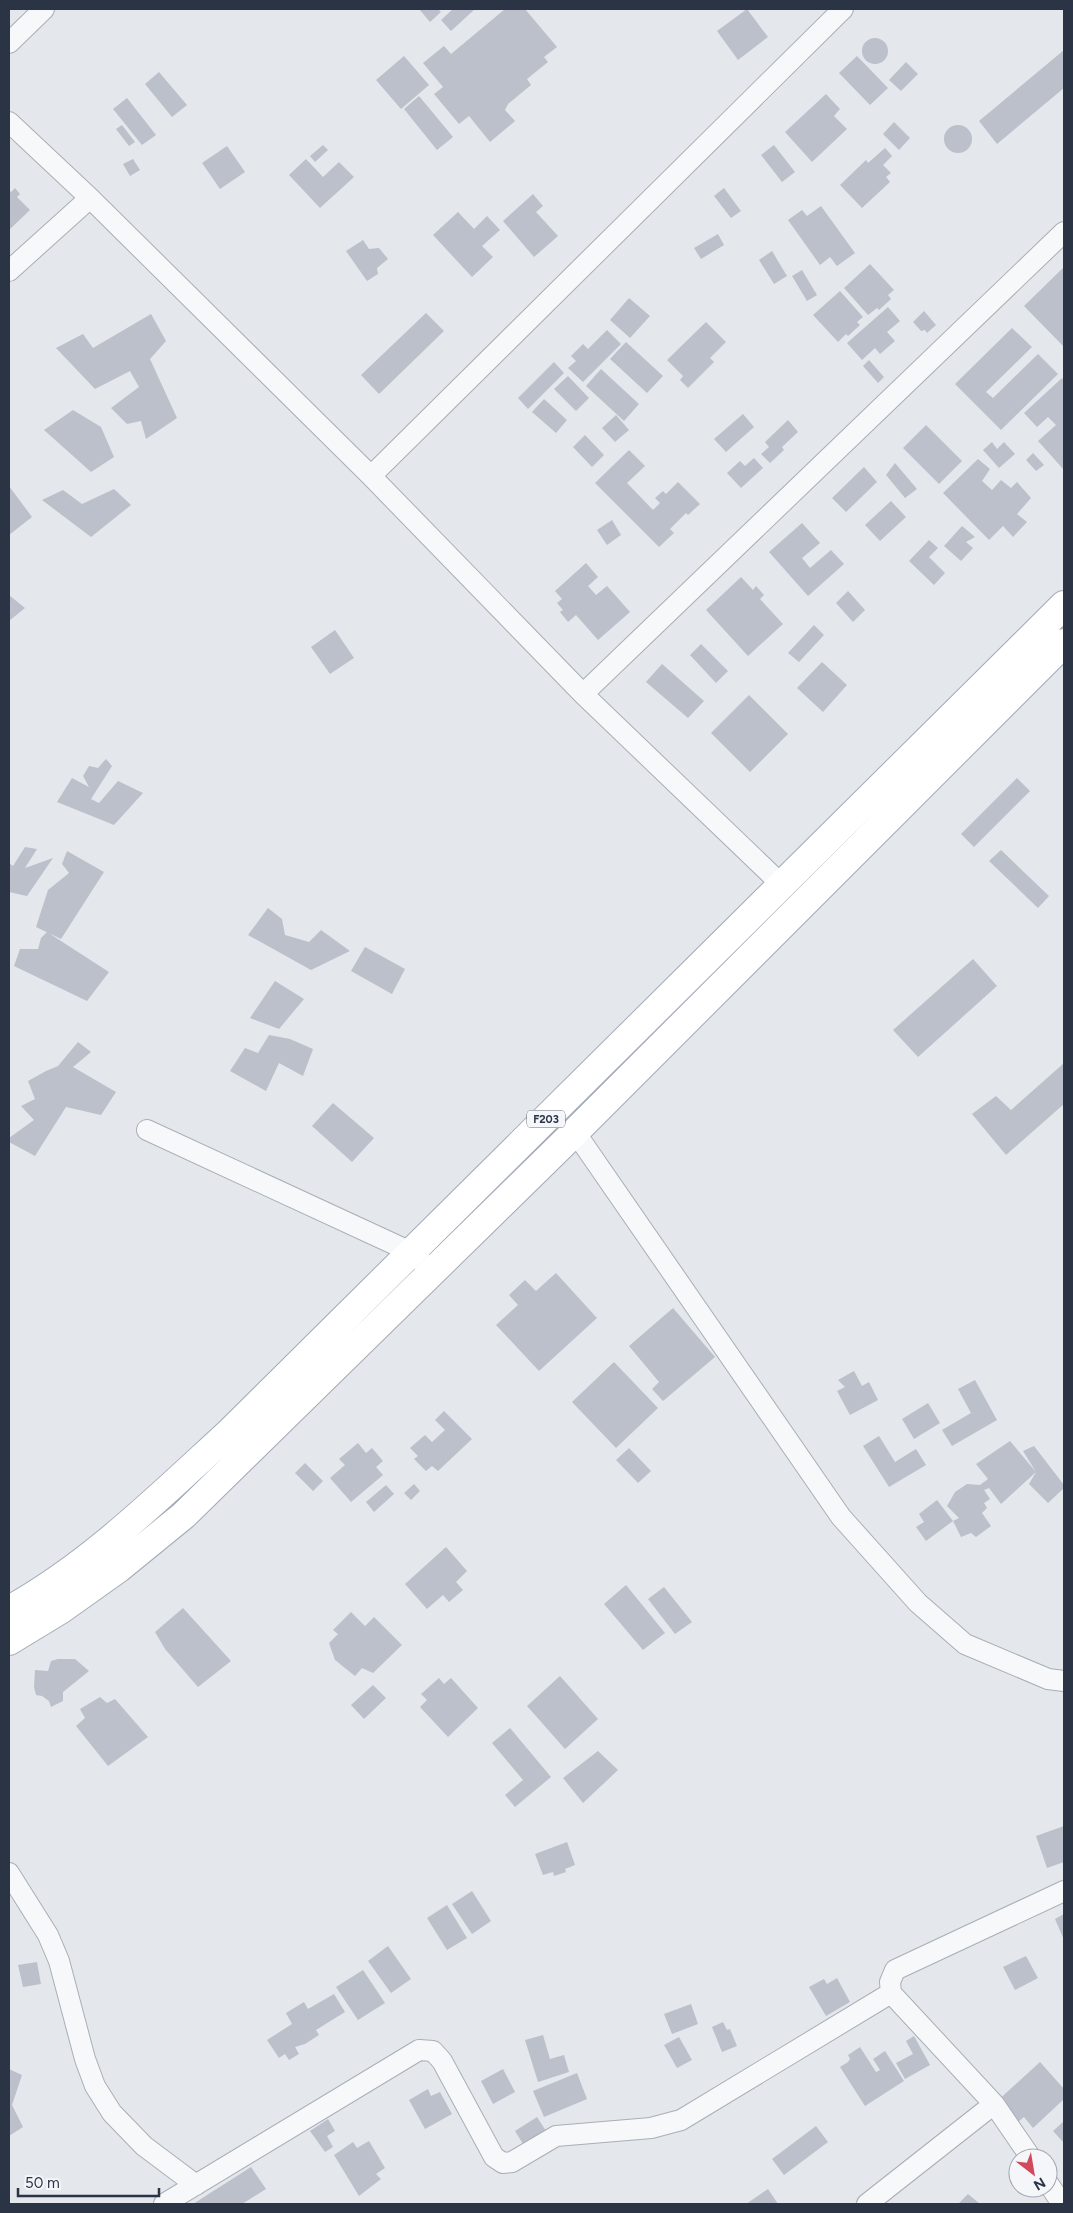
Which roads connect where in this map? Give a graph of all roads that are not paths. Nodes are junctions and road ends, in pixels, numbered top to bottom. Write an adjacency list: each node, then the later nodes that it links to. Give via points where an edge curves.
1 (44, 9): 3 (street)
2 (843, 9): 8 (street)
3 (9, 43)
4 (9, 122): 5 (street)
5 (90, 198): 7 (street); 8 (street)
6 (1064, 232): 11 (street)
7 (9, 271)
8 (370, 476): 11 (street)
9 (1064, 605): 12 (main road, F203)
10 (1064, 643): 14 (main road, F203)
11 (582, 694): 12 (street)
12 (782, 885): 15 (main road, F203)
13 (147, 1130): 15 (street)
14 (575, 1132): 16 (main road, F203); 20 (street, via 841,1517 918,1603 965,1644)
15 (411, 1252): 16 (street); 17 (main road, F203, via 231,1431 111,1539)
16 (432, 1271): 18 (main road, F203, via 184,1514 97,1584)
17 (9, 1610)
18 (9, 1641)
19 (1064, 1664): 20 (street)
20 (1056, 1680)
21 (9, 1873): 26 (street, via 48,1935 59,1960 95,2086 112,2113 144,2146)
22 (1064, 1891): 23 (street, via 896,1970 890,1982)
23 (891, 1993): 24 (street); 26 (street, via 681,2120 651,2128 556,2136 512,2162 503,2163 494,2157 442,2061 432,2051 419,2050)
24 (994, 2104): 25 (street); 28 (street)
25 (1024, 2148)
26 (196, 2185): 27 (street)
27 (164, 2204)
28 (867, 2204)

